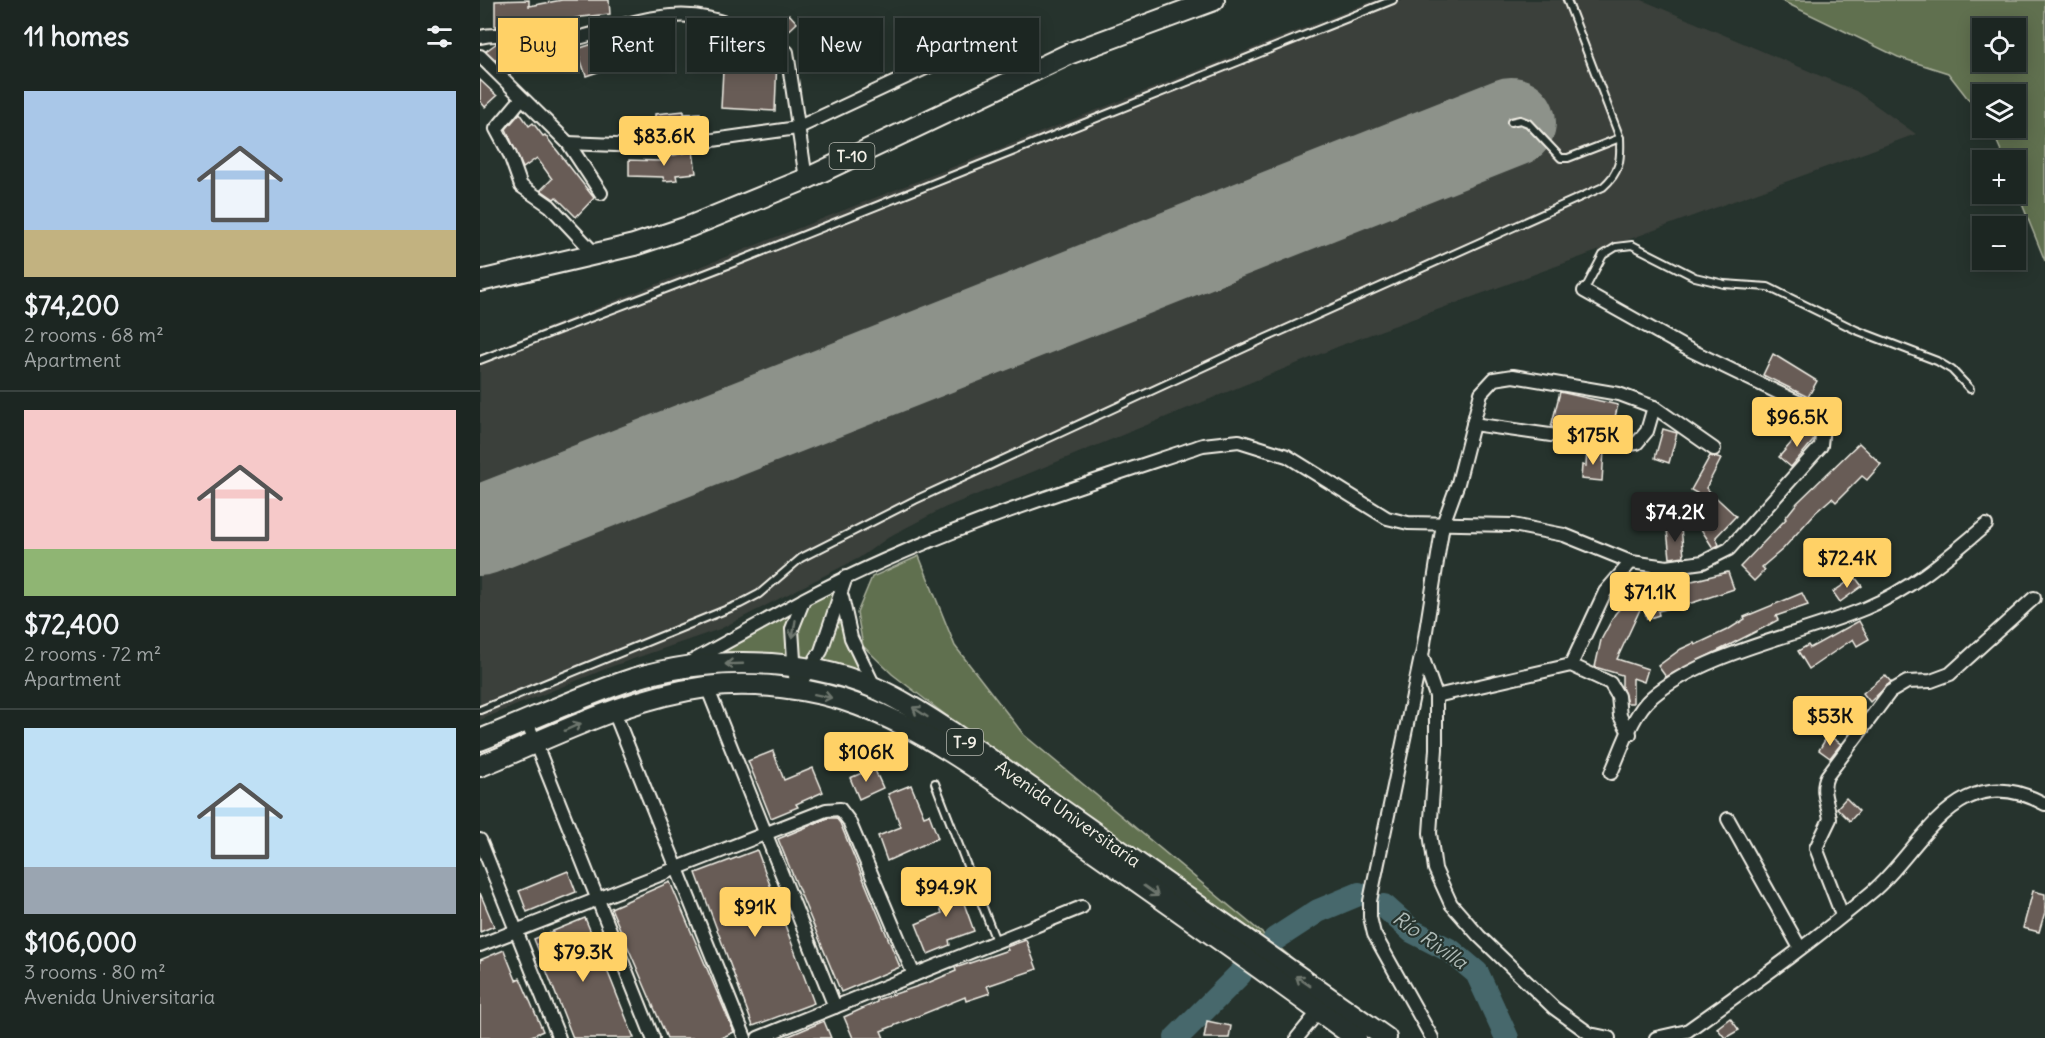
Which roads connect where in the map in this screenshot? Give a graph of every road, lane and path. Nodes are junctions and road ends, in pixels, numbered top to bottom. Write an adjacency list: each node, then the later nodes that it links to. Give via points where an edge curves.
1 (1214, 0): 12 (highway, T-10, via 1071,53)
2 (1393, 0): 17 (lane)
3 (1567, 0): 10 (lane)
4 (480, 37): 9 (street, via 507,34 552,42 646,19 684,14 717,18 788,52)
5 (480, 56): 7 (street)
6 (918, 72): 9 (street)
7 (522, 98): 11 (street); 14 (street, via 496,129 521,186 550,206)
8 (1511, 122): 10 (lane, via 1528,123 1561,158)
9 (797, 128): 11 (street, via 664,147); 12 (street)
10 (1620, 138): 38 (lane, via 1621,161 1615,177 1603,187 915,500 801,558 759,594 741,604)
11 (568, 143): 13 (street)
12 (806, 178): 14 (highway, T-10, via 691,226)
13 (602, 193)
14 (596, 255): 15 (highway, T-10)
15 (480, 281)
16 (1584, 291): 18 (lane, via 1603,255 1616,247 1632,245 1695,277 1768,287 1856,330 1937,361); 24 (street, via 1810,408 1823,426 1821,446 1729,549 1703,562 1667,567)
17 (480, 360)
18 (1970, 389)
19 (1654, 407): 20 (street, via 1647,431 1637,443 1621,445); 20 (street, via 1619,394 1513,376 1494,379 1481,393); 21 (street)
20 (1473, 424): 22 (street)
21 (1714, 449)
22 (1443, 524): 24 (street, via 1513,525 1564,535); 25 (street, via 1387,518 1287,456 1239,441 1203,445 1104,478 939,536); 29 (street)
23 (1986, 525): 40 (street, via 1937,566 1867,608 1700,667 1650,698)
24 (1630, 562): 30 (street, via 1605,592)
25 (846, 577): 26 (street); 28 (street)
26 (841, 592): 32 (street, via 828,636); 34 (street, via 851,638)
27 (2034, 598): 53 (street, via 1950,674 1931,681 1907,682 1890,692 1827,776 1823,784 1830,819 1816,848)
28 (804, 599): 31 (street); 32 (street, one-way to 32, via 792,629)
29 (1422, 656): 36 (street); 68 (street, via 1370,901 1370,917 1374,934)
30 (1571, 665): 36 (street); 40 (street, via 1610,683)
31 (680, 668): 32 (highway, Avenida Universitaria / T-9, one-way to 31, via 740,664); 39 (highway, Avenida Universitaria / T-9, via 634,679)
32 (802, 669): 34 (highway, Avenida Universitaria / T-9); 35 (street)
33 (707, 687): 35 (highway, Avenida Universitaria / T-9); 37 (highway, Avenida Universitaria / T-9); 48 (street)
34 (875, 688): 59 (highway, Avenida Universitaria / T-9, one-way to 34, via 951,732)
35 (796, 690): 59 (highway, Avenida Universitaria / T-9, one-way to 59, via 857,704 929,740 1231,947)
36 (1436, 696): 69 (street, via 1430,832 1435,868 1451,904 1554,1008 1590,1034)
37 (613, 709): 42 (highway, Avenida Universitaria / T-9, one-way to 37); 50 (street)
38 (480, 710)
39 (527, 722): 41 (highway, Avenida Universitaria / T-9); 42 (street)
40 (1630, 734): 44 (street)
41 (480, 740)
42 (535, 744): 43 (highway, Avenida Universitaria / T-9); 51 (street)
43 (480, 766)
44 (1611, 773)
45 (935, 783): 55 (lane)
46 (2045, 804): 53 (street, via 1995,789 1966,798 1942,817 1875,890)
47 (1728, 819): 57 (street)
48 (764, 833): 50 (street); 58 (street, via 826,810 840,809 849,821); 60 (street)
49 (480, 840): 54 (street)
50 (678, 868): 51 (street); 63 (street)
51 (597, 899): 54 (street); 62 (street)
52 (1082, 907): 55 (street)
53 (1842, 915): 57 (street)
54 (516, 930): 56 (street); 61 (street)
55 (996, 942): 58 (street)
56 (480, 945)
57 (1800, 948): 70 (street, via 1687,1031)
58 (914, 975): 60 (street)
59 (1324, 1005): 65 (street); 66 (highway, T-9); 67 (highway, Avenida Universitaria / T-9)
60 (836, 1007): 64 (street)
61 (559, 1038)
62 (653, 1038)
63 (745, 1038)
64 (758, 1038)
65 (1297, 1038)
66 (1356, 1038)
67 (1386, 1038)
68 (1432, 1038)
69 (1609, 1038)
70 (1656, 1038)

